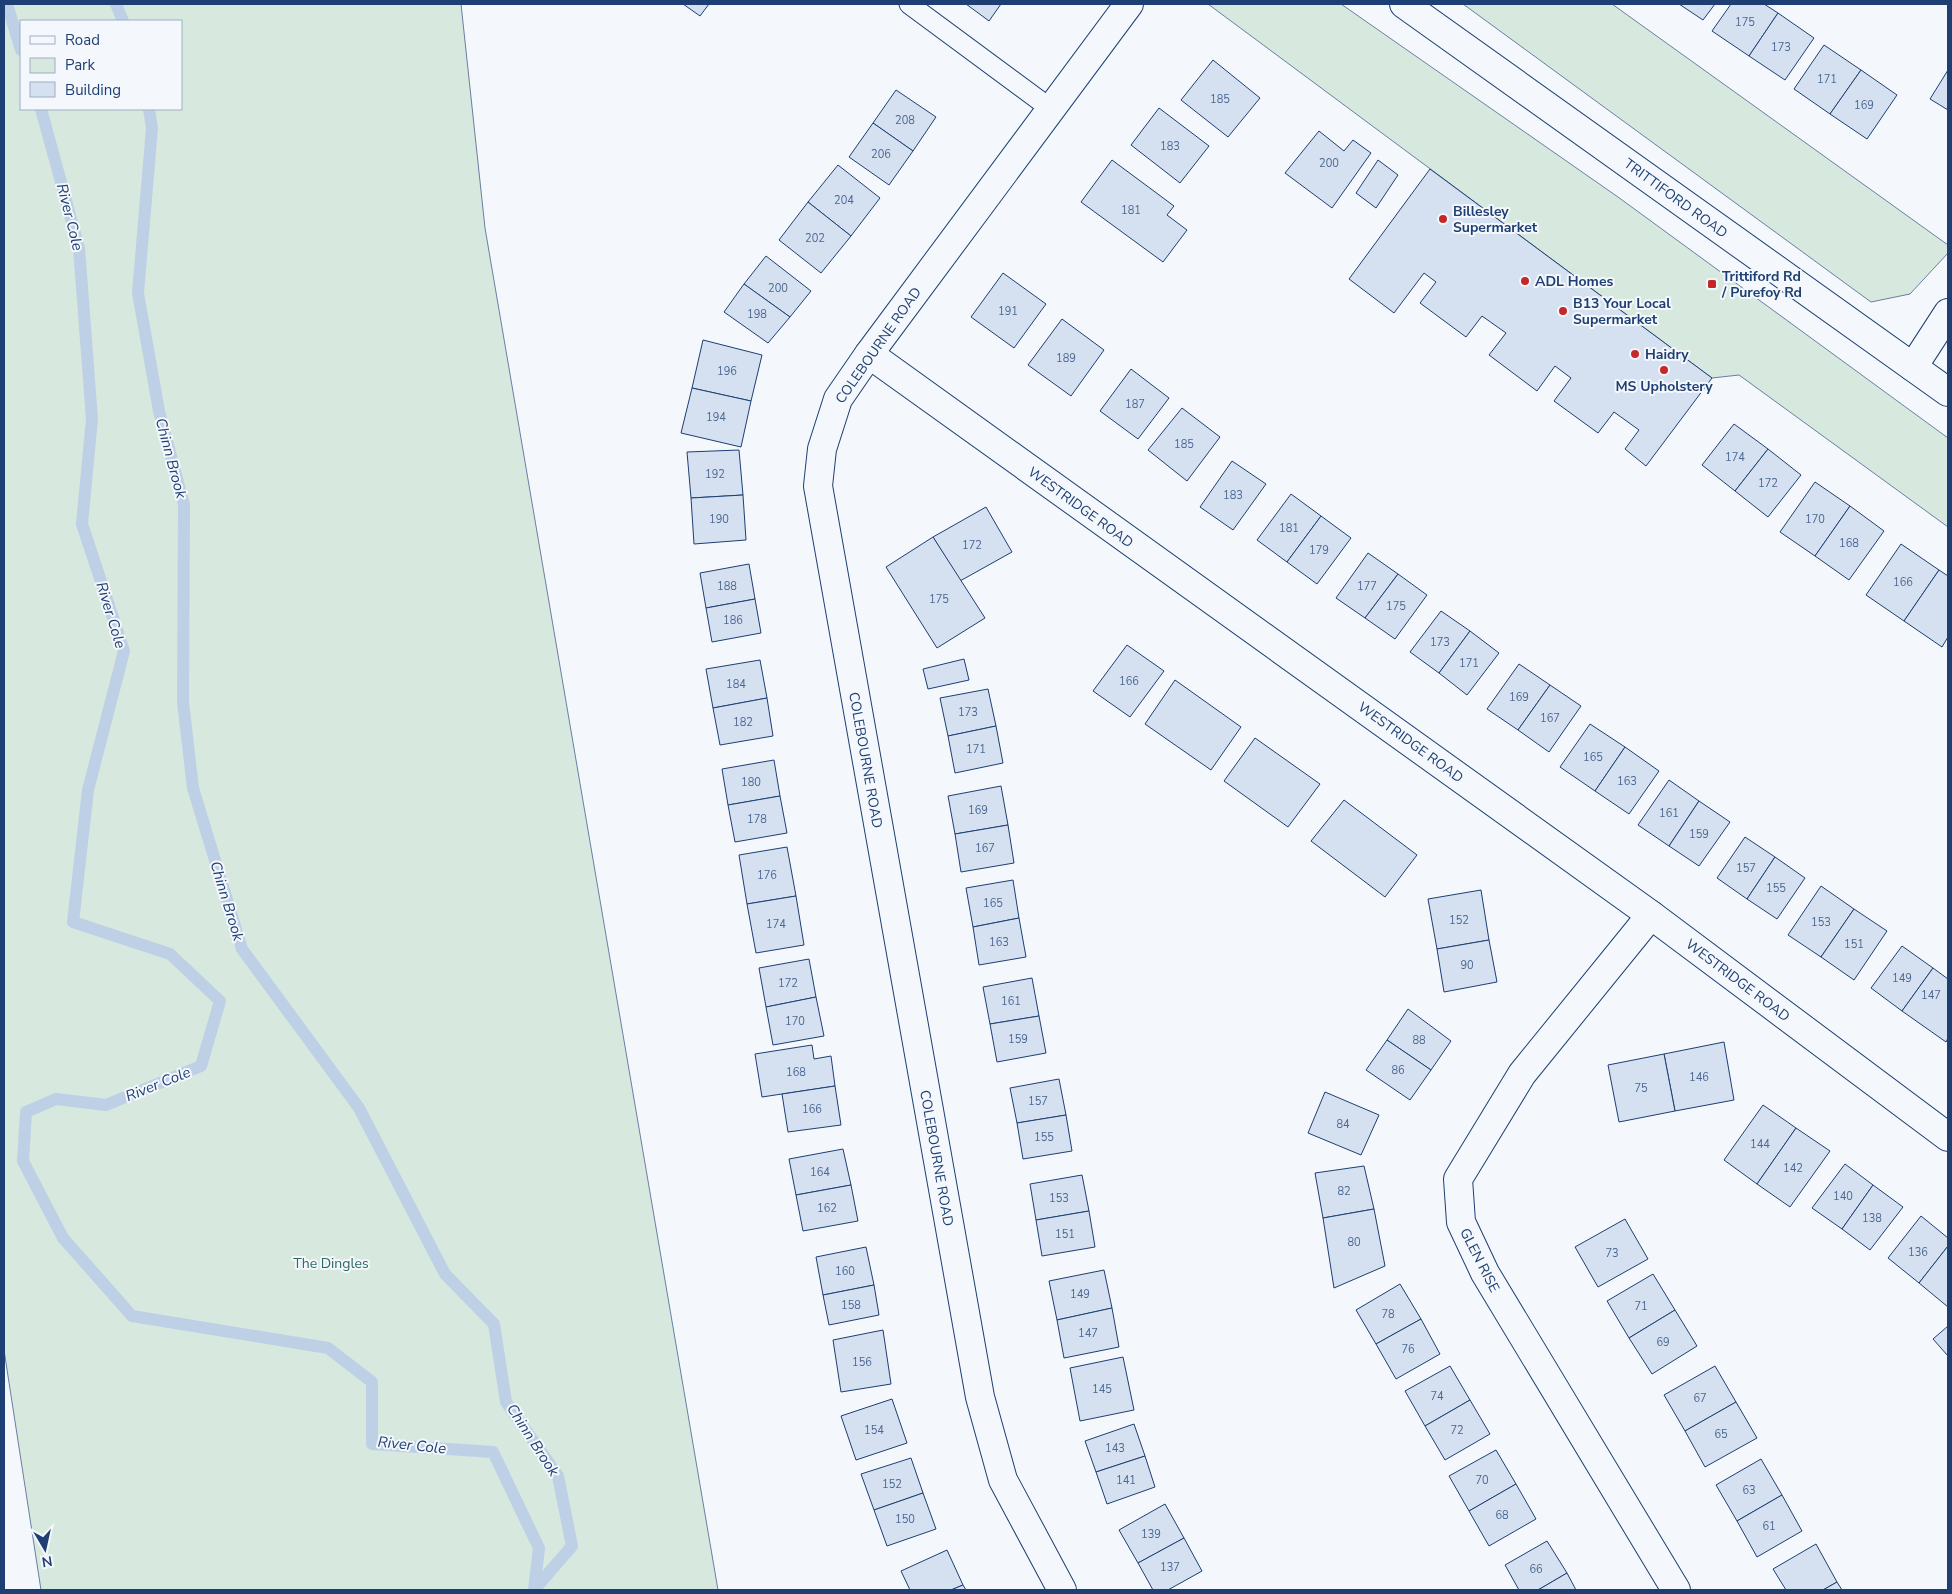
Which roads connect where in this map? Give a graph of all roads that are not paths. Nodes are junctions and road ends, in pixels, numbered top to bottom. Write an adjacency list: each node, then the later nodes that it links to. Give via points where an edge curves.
1 (909, 4): 4 (lane)
2 (1129, 4): 4 (street, COLEBOURNE ROAD)
3 (1404, 4): 7 (street, TRITTIFORD ROAD)
4 (1051, 108): 6 (street, COLEBOURNE ROAD)
5 (1948, 313): 7 (street)
6 (868, 354): 9 (street, WESTRIDGE ROAD); 11 (street, COLEBOURNE ROAD, via 838,399 822,449 818,486 980,1397 1004,1480)
7 (1913, 367): 8 (street, TRITTIFORD ROAD)
8 (1948, 392)
9 (1651, 915): 10 (street, WESTRIDGE ROAD); 12 (street, GLEN RISE, via 1522,1074 1458,1179 1461,1222 1485,1274)
10 (1948, 1137)
11 (1062, 1590)
12 (1676, 1590)

